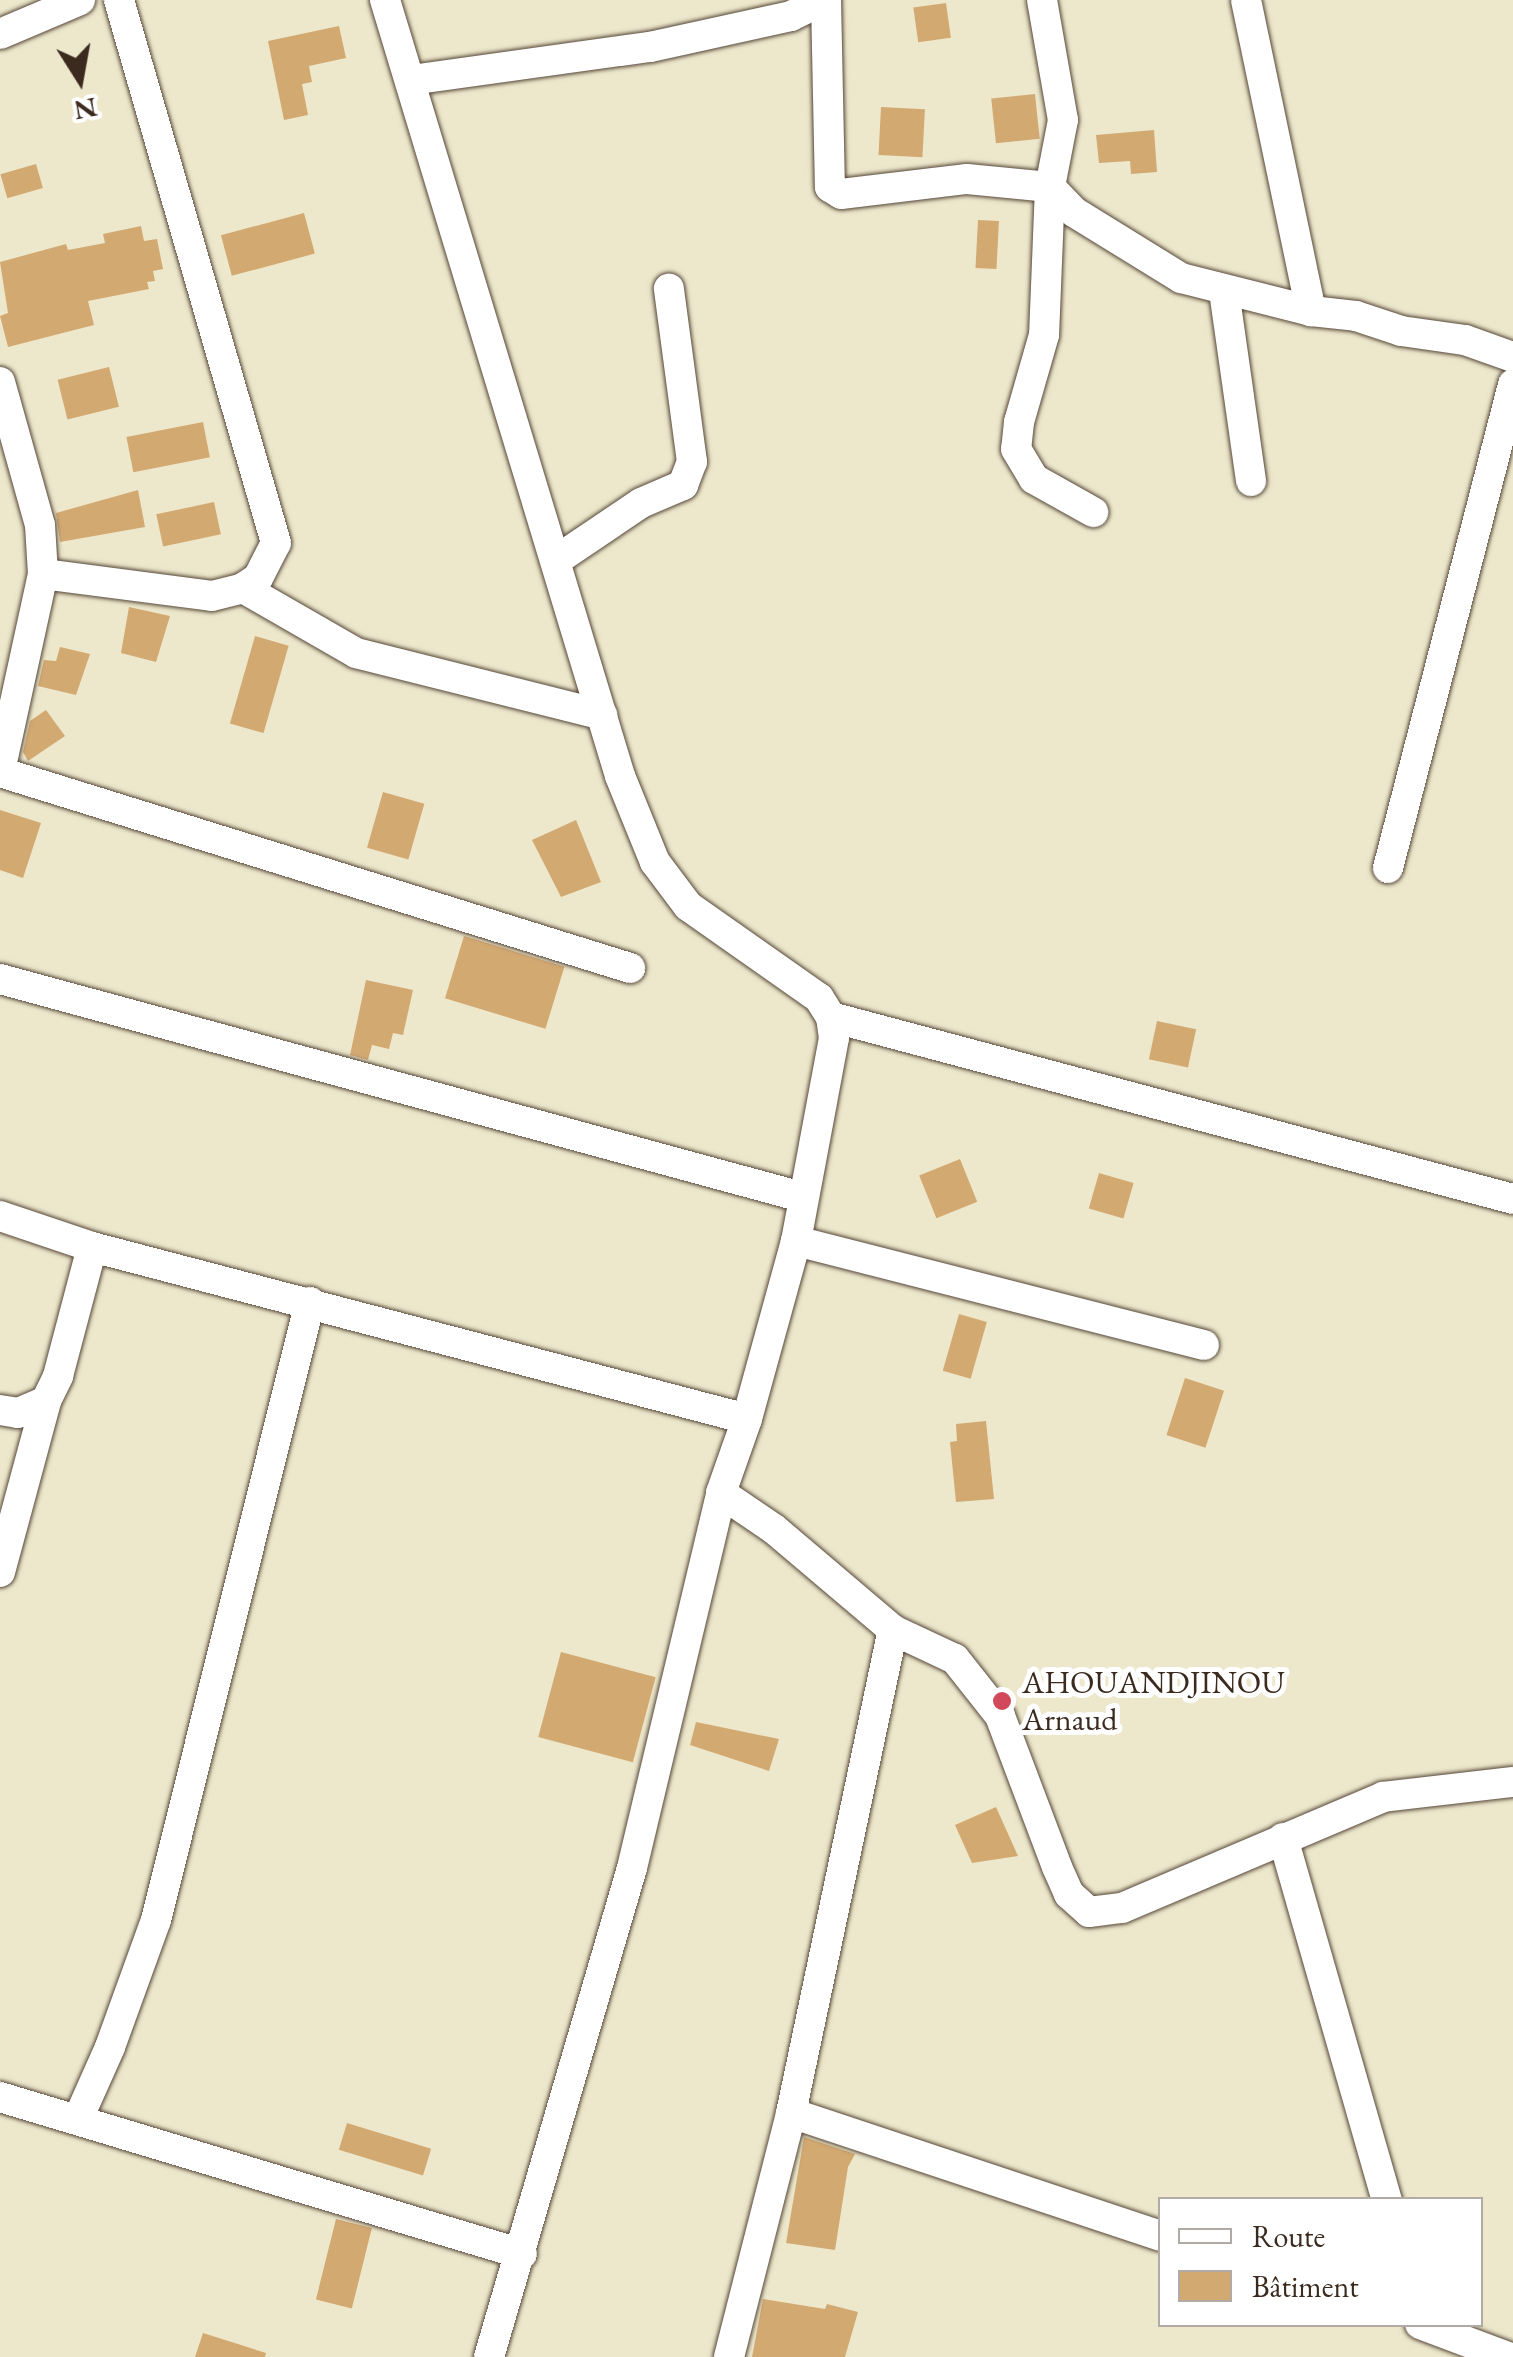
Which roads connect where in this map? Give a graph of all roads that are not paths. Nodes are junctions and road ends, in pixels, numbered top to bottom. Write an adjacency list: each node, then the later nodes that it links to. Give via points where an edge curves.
1 (80, 0): 7 (street)
2 (119, 0): 20 (street, via 276,543 258,578)
3 (386, 0): 8 (street)
4 (826, 0): 8 (street, via 792,16 650,48); 9 (street, via 830,187 841,194 967,179)
5 (1042, 0): 9 (street, via 1063,120)
6 (1246, 0): 12 (street)
7 (0, 34)
8 (412, 80): 18 (street)
9 (1050, 187): 11 (street, via 1074,212 1181,278); 17 (street, via 1044,335 1016,449 1034,479)
10 (669, 289): 18 (street, via 692,462 683,485 641,503)
11 (1224, 291): 12 (street); 16 (street)
12 (1311, 311): 13 (street, via 1465,340)
13 (1513, 357)
14 (0, 382): 19 (street, via 40,525)
15 (1513, 384): 23 (street)
16 (1251, 481)
17 (1093, 512)
18 (558, 559): 21 (street)
19 (43, 574): 20 (street, via 212,596); 22 (street)
20 (243, 588): 21 (street, via 356,653)
21 (602, 715): 26 (street, via 655,862 688,906 819,998)
22 (0, 772): 24 (street)
23 (1388, 868)
24 (630, 968)
25 (0, 979): 27 (street)
26 (831, 1017): 27 (street, via 834,1038); 28 (street)
27 (802, 1197): 30 (street)
28 (1513, 1199)
29 (0, 1216): 31 (street)
30 (796, 1241): 33 (street); 36 (street)
31 (92, 1247): 32 (street); 34 (street)
32 (310, 1302): 36 (street); 44 (street, via 156,1920)
33 (1204, 1345)
34 (46, 1401): 35 (street, via 18,1413); 38 (street)
35 (0, 1410)
36 (747, 1419): 37 (street)
37 (721, 1493): 39 (street); 47 (street, via 632,1868)
38 (0, 1572)
39 (893, 1630): 41 (street, via 954,1658 1000,1716 1069,1894 1089,1912 1122,1908); 43 (street)
40 (1513, 1782): 41 (street, via 1384,1797)
41 (1284, 1838): 45 (street)
42 (0, 2097): 44 (street)
43 (791, 2113): 46 (street); 50 (street)
44 (78, 2119): 47 (street)
45 (1387, 2197)
46 (1158, 2235)
47 (522, 2254): 49 (street)
48 (1428, 2327): 51 (street)
49 (489, 2357)
50 (729, 2357)
51 (1508, 2357)

